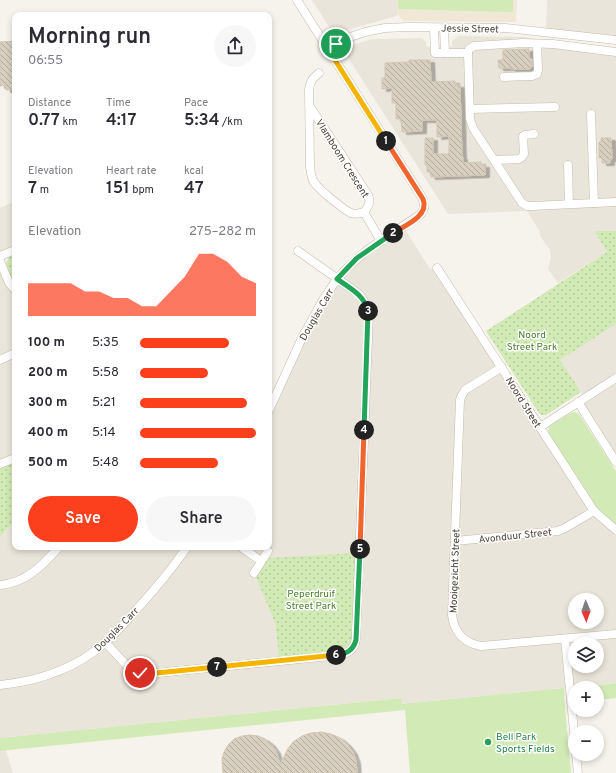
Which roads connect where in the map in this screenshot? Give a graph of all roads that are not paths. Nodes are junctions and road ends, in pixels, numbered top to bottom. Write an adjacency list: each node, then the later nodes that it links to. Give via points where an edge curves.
1 (297, 0): 8 (street)
2 (434, 28): 3 (street, Jessie Street); 4 (street); 8 (street, Jessie Street, via 385,28 353,36)
3 (444, 28): 5 (street); 6 (street, Jessie Street, via 506,28)
4 (435, 39): 5 (street); 10 (street, via 435,53)
5 (445, 39): 10 (street)
6 (616, 40)
7 (537, 44): 9 (street); 11 (street, via 474,46); 13 (street, via 536,74)
8 (328, 49): 25 (street, Douglas Carr, via 423,199 424,208 418,217)
9 (616, 52)
10 (445, 53): 11 (street)
11 (468, 53): 16 (street)
12 (319, 73): 14 (street, Vlamboom Crescent, via 309,83)
13 (504, 77)
14 (309, 105): 24 (street, Vlamboom Crescent, via 368,195 370,202); 24 (street, Vlamboom Crescent, via 310,167 314,184 352,214)
15 (555, 107): 16 (street)
16 (470, 110): 19 (street, via 473,128)
17 (591, 114): 22 (street)
18 (534, 134): 19 (street, via 524,135 522,157)
19 (494, 160): 23 (street, via 524,205)
20 (568, 165): 23 (street)
21 (616, 202): 22 (street)
22 (594, 203): 23 (street)
23 (569, 204)
24 (364, 212): 25 (street, Vlamboom Crescent)
25 (381, 241): 31 (street, Douglas Carr, via 357,258)
26 (12, 251): 28 (street)
27 (298, 251): 31 (street)
28 (0, 256)
29 (0, 261): 32 (street)
30 (438, 268): 35 (street, Noord Street)
31 (337, 279): 38 (street, Douglas Carr, via 303,336); 55 (street, via 362,297 369,317 356,640 353,648 340,655 146,674 130,669)
32 (12, 286)
33 (12, 354): 34 (street)
34 (0, 360)
35 (502, 368): 39 (street, Noord Street); 45 (street, Mooigezicht Street, via 462,394)
36 (616, 378): 37 (street)
37 (578, 402): 39 (street); 41 (street)
38 (272, 403)
39 (540, 427): 43 (street, Noord Street)
40 (12, 459): 42 (street)
41 (616, 462)
42 (0, 464)
43 (594, 511): 44 (street, Noord Street); 45 (street, Avonduur Street, via 558,531)
44 (616, 530)
45 (455, 541): 54 (street, Mooigezicht Street, via 452,615 454,626 463,638 476,646 486,647)
46 (56, 550): 52 (street, via 29,576)
47 (185, 550): 55 (street, Douglas Carr, via 164,579)
48 (245, 550): 50 (street)
49 (268, 551): 50 (street)
50 (261, 561): 51 (street)
51 (254, 573)
52 (0, 585)
53 (616, 634): 54 (street, Mooigezicht Street)
54 (566, 639): 57 (street)
55 (105, 642): 56 (street, Douglas Carr, via 78,661 50,675)
56 (0, 685)
57 (574, 725)
58 (577, 761): 59 (street)
59 (578, 773)

